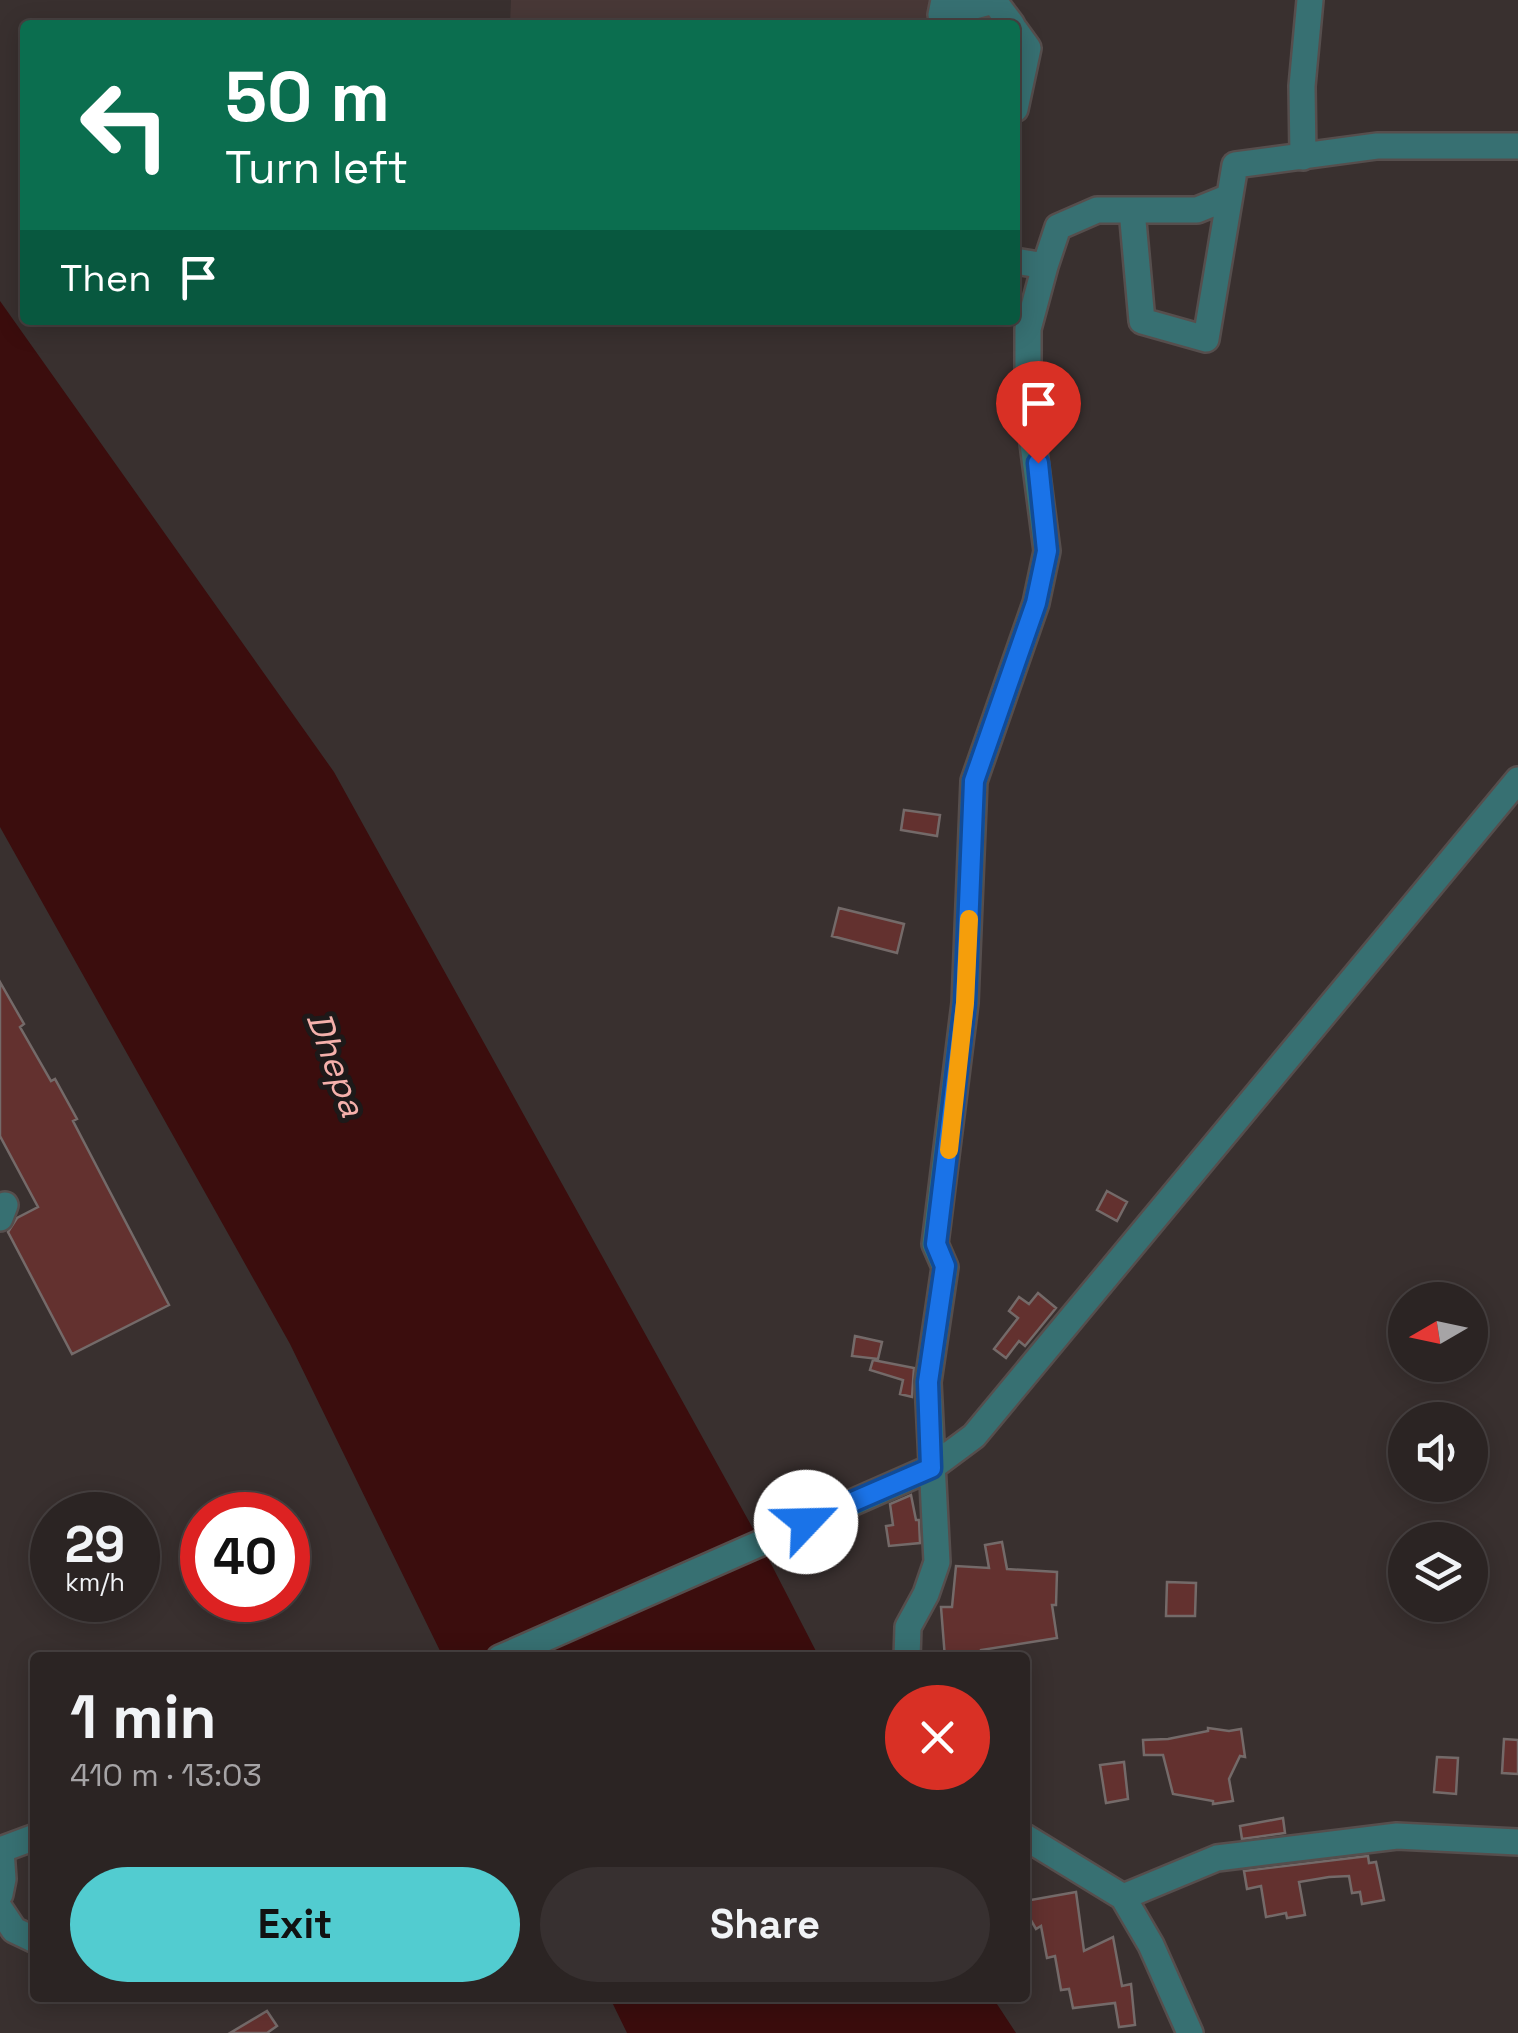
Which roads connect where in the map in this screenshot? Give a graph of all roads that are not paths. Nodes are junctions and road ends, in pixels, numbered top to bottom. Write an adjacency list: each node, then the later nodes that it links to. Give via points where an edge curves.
1 (944, 0): 3 (street, via 941,15 994,1)
2 (1310, 0): 7 (street)
3 (1008, 20)
4 (1020, 37): 5 (street, via 1028,48)
5 (1020, 86)
6 (1518, 146): 7 (street, via 1377,146)
7 (1303, 157): 8 (street, via 1235,165)
8 (1229, 198): 9 (street, via 1197,210); 9 (street, via 1206,339 1142,321)
9 (1132, 210): 11 (street, via 1097,210 1058,226)
10 (1020, 262): 11 (street)
11 (1045, 266): 13 (street, via 1028,329 1028,404 1047,551 1036,603 974,781 965,1003 936,1244 945,1266 928,1382)
12 (1518, 780): 13 (street, via 974,1436)
13 (931, 1468): 14 (street); 15 (street, via 937,1562 908,1626)
14 (514, 1652)
15 (907, 1652)
16 (30, 1839): 19 (street)
17 (1030, 1839): 21 (street)
18 (1518, 1842): 21 (street, via 1397,1836 1217,1858)
19 (0, 1850): 20 (street)
20 (0, 1894)
21 (1123, 1897): 24 (street)
22 (0, 1909): 23 (street, via 14,1930)
23 (30, 1938)
24 (1190, 2033)

